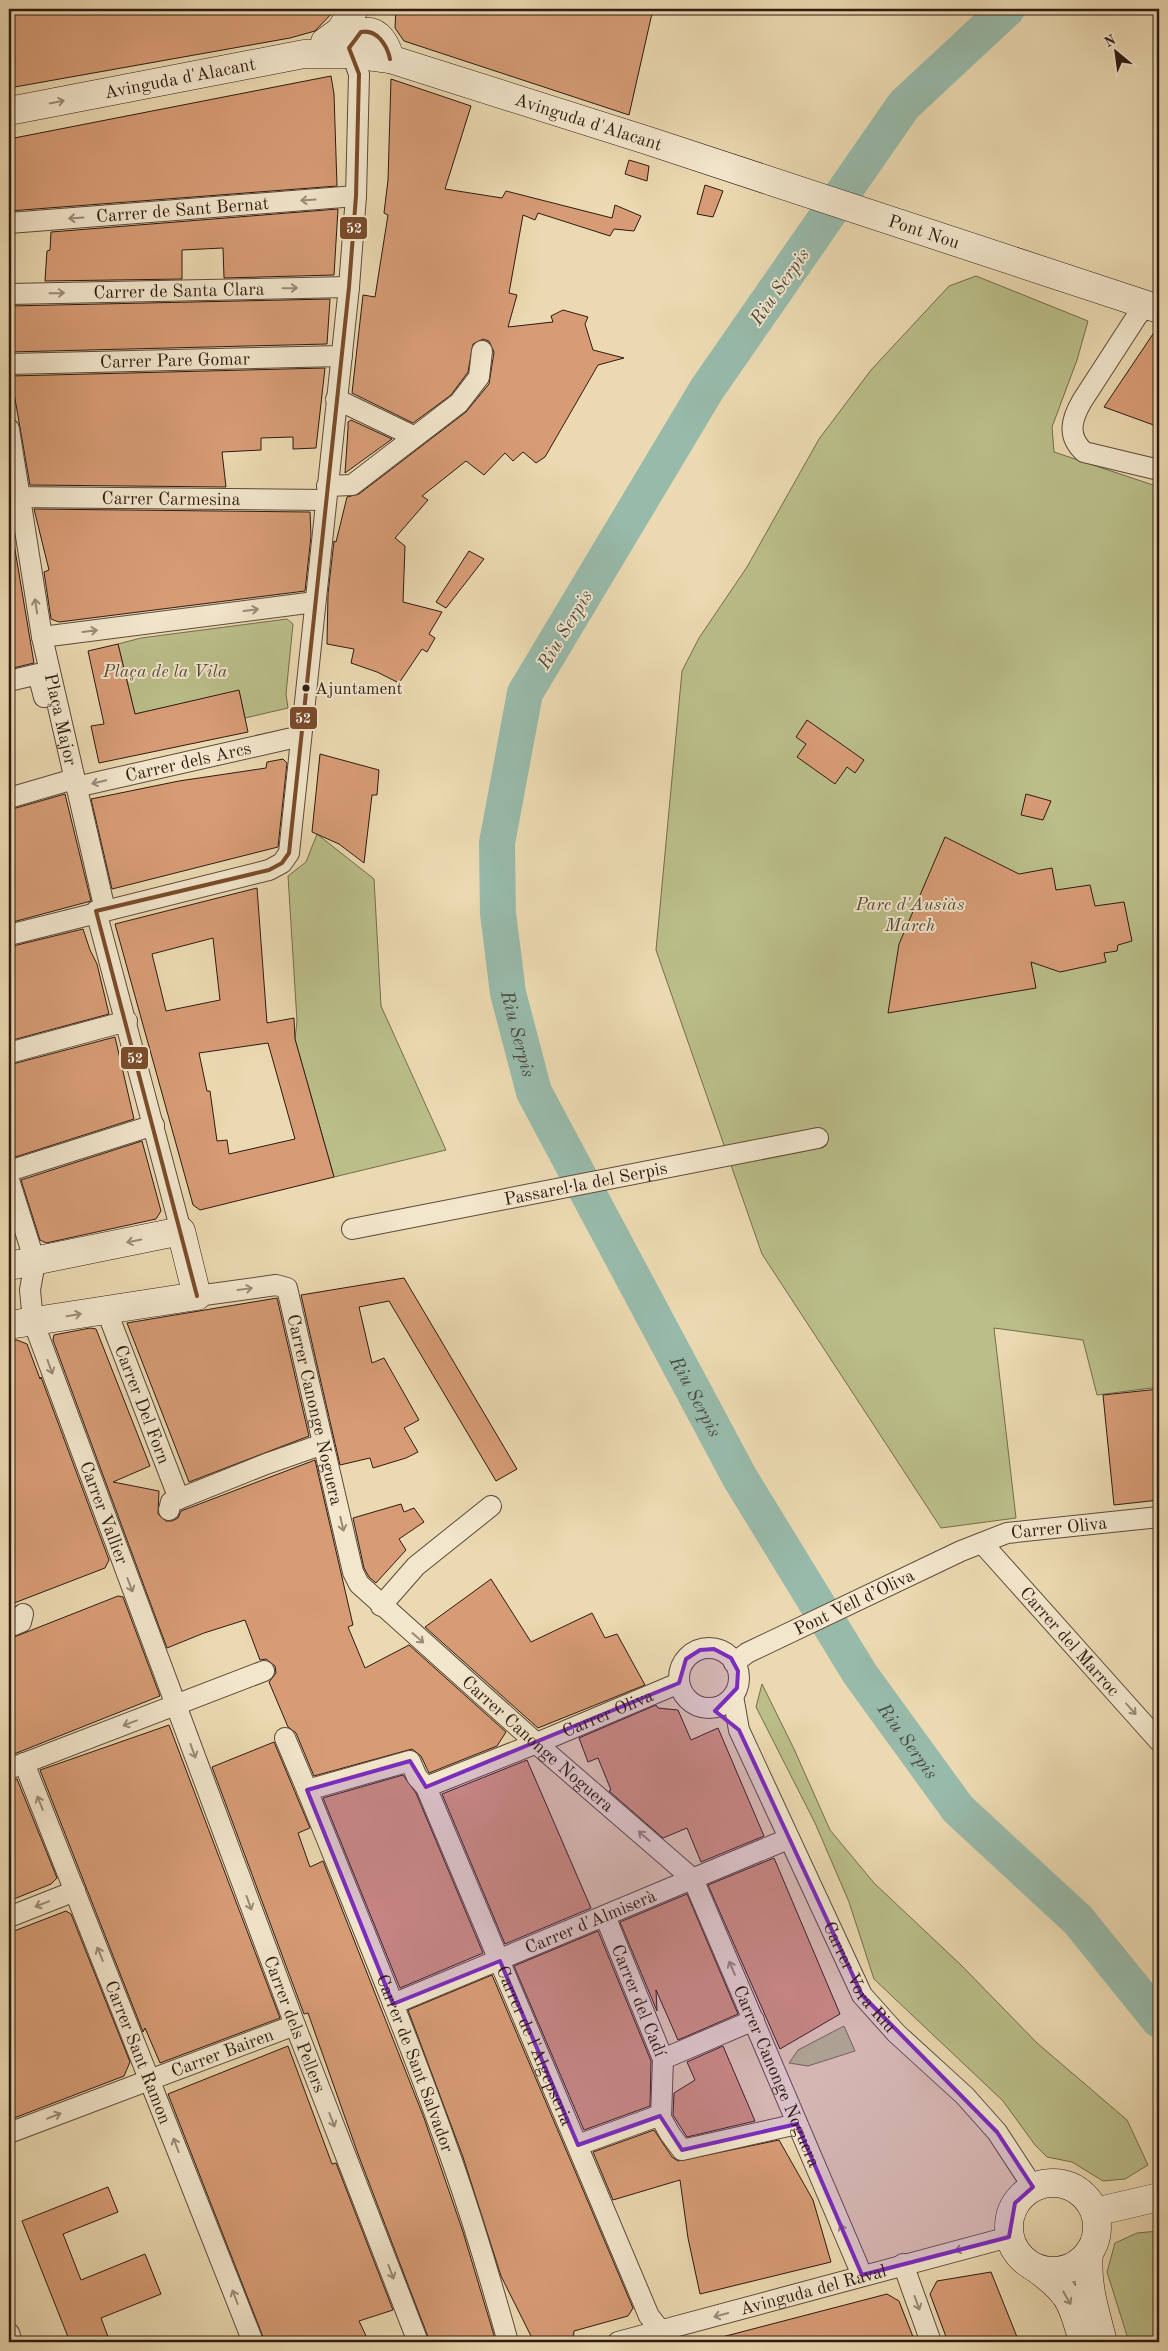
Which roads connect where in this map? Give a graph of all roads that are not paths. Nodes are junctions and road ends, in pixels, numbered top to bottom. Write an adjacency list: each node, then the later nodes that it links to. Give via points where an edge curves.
1 (359, 26): 2 (street, Avinguda d'Alacant); 2 (street, via 340,31); 4 (street, Avinguda d'Alacant, via 381,40 390,59); 5 (street)
2 (304, 54): 3 (street, Avinguda d'Alacant, one-way to 2)
3 (9, 111)
4 (701, 159): 9 (street, Pont Nou)
5 (356, 196): 6 (street, Carrer de Sant Bernat, one-way to 6); 7 (street)
6 (9, 223)
7 (349, 287): 8 (street, Carrer de Santa Clara, one-way to 7); 11 (street)
8 (9, 294)
9 (1147, 305): 16 (street, via 1073,416 1071,426 1074,438 1084,452)
10 (482, 350): 15 (street, Carrer Carmesina, via 479,377 459,403)
11 (342, 356): 12 (street, Carrer Pare Gomar); 13 (street)
12 (9, 364)
13 (336, 399): 15 (street); 17 (street)
14 (9, 429): 18 (street)
15 (413, 436): 17 (street, Carrer Carmesina, via 352,486)
16 (1159, 470)
17 (326, 493): 18 (street, Carrer Carmesina); 19 (street)
18 (14, 497): 20 (street, one-way to 18)
19 (315, 602): 20 (street, one-way to 19); 23 (street)
20 (42, 638): 21 (street)
21 (44, 673): 22 (street, Plaça Major); 24 (street, Plaça Major)
22 (9, 681)
23 (300, 736): 24 (street, Carrer dels Arcs, one-way to 24); 26 (street, via 291,839 282,863 269,870)
24 (71, 783): 25 (street, Plaça Major); 26 (street)
25 (9, 798)
26 (101, 911): 27 (street); 28 (street)
27 (9, 935)
28 (127, 1021): 29 (street); 30 (street)
29 (9, 1053)
30 (154, 1125): 32 (street); 35 (street)
31 (818, 1138): 34 (street, Passarel·la del Serpis)
32 (9, 1171)
33 (9, 1180): 36 (street)
34 (352, 1229)
35 (181, 1231): 36 (street, one-way to 36); 37 (street)
36 (22, 1264): 39 (street, Carrer Vallier, via 30,1290)
37 (197, 1296): 38 (street); 40 (street, Carrer Canonge Noguera, one-way to 40, via 276,1285 287,1288)
38 (106, 1310): 39 (street, one-way to 38); 40 (street, Carrer Del Forn, via 174,1504 266,1464)
39 (21, 1323): 50 (street, Carrer Vallier, one-way to 50)
40 (323, 1444): 45 (street, Carrer Canonge Noguera, one-way to 45, via 353,1572 359,1584)
41 (491, 1506): 45 (street, via 416,1566)
42 (1159, 1518): 43 (street, Carrer Oliva, via 1007,1533)
43 (982, 1543): 44 (street, Carrer Oliva); 54 (street, Carrer del Marroc, one-way to 54)
44 (961, 1551): 46 (street, Pont Vell d’Oliva)
45 (381, 1606): 55 (street, Carrer Canonge Noguera, one-way to 55)
46 (741, 1658): 48 (street, via 721,1651 700,1650 686,1659 679,1674); 49 (street, via 739,1680)
47 (264, 1671): 50 (street)
48 (679, 1683): 51 (street, via 693,1704); 55 (street, Carrer Oliva)
49 (733, 1696): 51 (street); 52 (street, Carrer Vora Riu)
50 (176, 1705): 56 (street, one-way to 56); 67 (street, Carrer dels Pellers, one-way to 67)
51 (710, 1708): 52 (street, Carrer Vora Riu)
52 (739, 1730): 59 (street, Carrer Vora Riu)
53 (285, 1738): 58 (street, Carrer de Sant Salvador)
54 (1159, 1741)
55 (537, 1743): 57 (street, Carrer Oliva); 60 (street, Carrer Canonge Noguera, one-way to 55)
56 (16, 1766): 61 (street, Carrer Sant Ramon, one-way to 56)
57 (426, 1787): 58 (street, Carrer de l'Algepseria, via 410,1761); 64 (street, Carrer de l'Algepseria)
58 (307, 1790): 65 (street, Carrer de Sant Salvador)
59 (788, 1839): 60 (street, Carrer d'Almiserà); 74 (street, Carrer Vora Riu, via 862,1995 896,2034 965,2096 997,2132)
60 (693, 1879): 62 (street, Carrer d'Almiserà); 66 (street, Carrer Canonge Noguera, one-way to 60)
61 (75, 1891): 63 (street, one-way to 63); 69 (street, Carrer Sant Ramon, one-way to 61)
62 (605, 1916): 64 (street, Carrer d'Almiserà); 68 (street, Carrer del Cadí)
63 (9, 1917)
64 (500, 1961): 65 (street, Carrer d'Almiserà); 73 (street, Carrer de l'Algepseria)
65 (393, 2004): 87 (street, Carrer de Sant Salvador, via 452,2161)
66 (754, 2020): 68 (street); 71 (street, Carrer Canonge Noguera)
67 (295, 2025): 69 (street, Carrer Bairen); 86 (street, Carrer dels Pellers, one-way to 86)
68 (663, 2058): 70 (street, Carrer del Cadí)
69 (151, 2080): 72 (street, Carrer Bairen, one-way to 69); 85 (street, Carrer Sant Ramon, one-way to 69)
70 (661, 2118): 71 (street, via 682,2150); 73 (street, via 655,2117)
71 (797, 2124): 81 (street, Carrer Canonge Noguera, one-way to 71)
72 (9, 2133)
73 (578, 2145): 83 (street, Carrer de l'Algepseria, via 649,2316)
74 (1033, 2187): 76 (street, via 1045,2183 1070,2186 1080,2192); 77 (street, via 1015,2203 1009,2219)
75 (1146, 2201): 76 (street)
76 (1095, 2212): 78 (street, via 1096,2240)
77 (1009, 2237): 79 (street, Avinguda del Raval, one-way to 79); 80 (street, via 1014,2249)
78 (1089, 2253): 80 (street, via 1069,2268 1057,2271 1044,2271); 91 (street, via 1087,2275)
79 (903, 2264): 81 (street, Avinguda del Raval); 89 (street, one-way to 89)
80 (1032, 2266): 90 (street, one-way to 90, via 1059,2284 1074,2311)
81 (862, 2275): 83 (street, Avinguda del Raval, one-way to 83)
82 (9, 2333): 84 (street)
83 (662, 2337): 88 (street, Avinguda del Raval)
84 (12, 2342)
85 (253, 2342)
86 (418, 2342)
87 (508, 2342)
88 (618, 2342)
89 (931, 2342)
90 (1083, 2342)
91 (1103, 2342)

